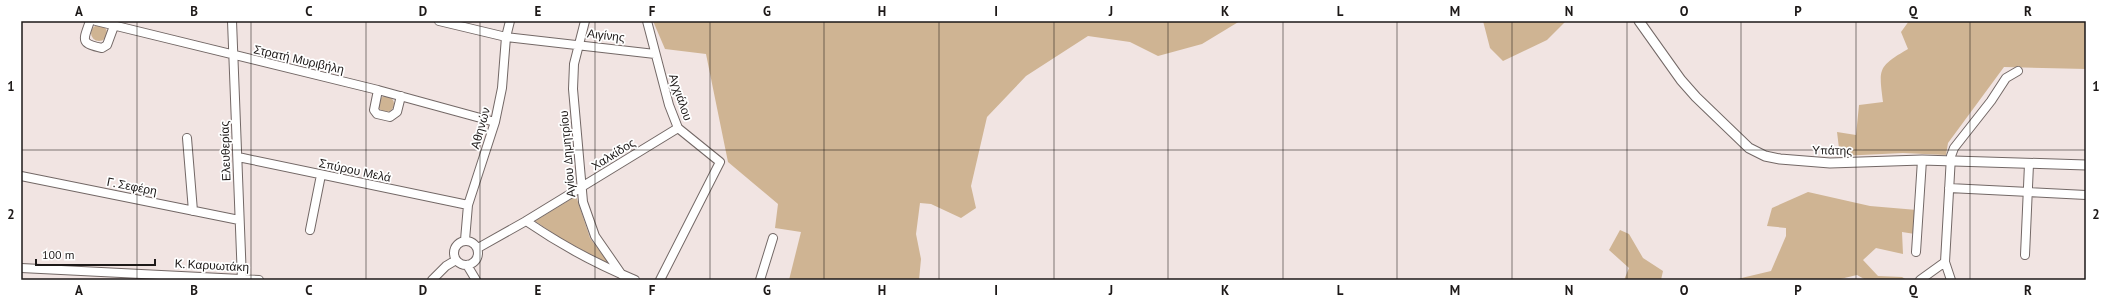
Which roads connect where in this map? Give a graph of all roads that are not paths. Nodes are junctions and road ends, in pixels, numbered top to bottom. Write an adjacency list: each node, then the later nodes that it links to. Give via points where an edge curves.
1 (90, 21): 9 (street, via 84,42 102,48 107,44)
2 (96, 21): 9 (street, Στρατή Μυριβήλη)
3 (232, 21): 13 (street, Ελευθερίας)
4 (440, 21): 10 (street, Αιγίνης)
5 (510, 21): 10 (street, Αθηνών)
6 (585, 21): 11 (street, Αγίου Δημητρίου)
7 (647, 21): 12 (street, Αγχιάλου)
8 (1639, 21): 21 (street, Υπάτης, via 1696,98 1749,148 1765,156 1830,163)
9 (114, 26): 13 (street, Στρατή Μυριβήλη)
10 (506, 37): 11 (street, Αιγίνης); 17 (street, Αθηνών)
11 (579, 44): 12 (street, Αιγίνης); 27 (street, Αγίου Δημητρίου, via 574,64 573,89)
12 (655, 54): 18 (street, Αγχιάλου)
13 (233, 56): 15 (street, Στρατή Μυριβήλη); 20 (street, Ελευθερίας)
14 (2018, 71): 22 (street, via 2006,78 1954,148)
15 (378, 90): 16 (street, Στρατή Μυριβήλη); 16 (street, via 374,110 378,114 390,117 397,112)
16 (401, 96): 17 (street, Στρατή Μυριβήλη)
17 (496, 122): 31 (street, Αθηνών)
18 (678, 128): 27 (street, Χαλκίδος); 51 (street, Αγχιάλου, via 720,162)
19 (187, 138): 32 (street)
20 (238, 157): 25 (street, Σπύρου Μελά); 33 (street, Ελευθερίας)
21 (1922, 160): 22 (street, Υπάτης); 39 (street)
22 (1951, 162): 23 (street, Υπάτης); 28 (street)
23 (2029, 164): 24 (street, Υπάτης); 29 (street)
24 (2086, 165)
25 (321, 175): 31 (street, Σπύρου Μελά); 35 (street)
26 (21, 176): 32 (street, Γ. Σεφέρη)
27 (582, 188): 34 (street, Χαλκίδος); 45 (street, Αγίου Δημητρίου, via 583,202 595,236)
28 (1949, 188): 29 (street); 42 (street)
29 (2028, 191): 30 (street); 40 (street)
30 (2086, 195)
31 (468, 205): 37 (street, Αθηνών)
32 (193, 211): 33 (street, Γ. Σεφέρη)
33 (239, 220): 46 (street, Ελευθερίας)
34 (526, 221): 38 (street, Χαλκίδος); 45 (street, via 558,243)
35 (310, 230)
36 (773, 238): 52 (street)
37 (465, 240): 38 (street, via 473,242); 41 (street, via 455,248)
38 (478, 248): 43 (street, via 478,257)
39 (1916, 252)
40 (2025, 255)
41 (456, 260): 43 (street); 48 (street)
42 (1945, 262): 53 (street); 54 (street)
43 (467, 265): 49 (street)
44 (21, 268): 46 (street, Κ. Καρυωτάκη)
45 (622, 275): 50 (street)
46 (242, 279): 47 (street, Κ. Καρυωτάκη)
47 (259, 280)
48 (432, 280)
49 (476, 280)
50 (635, 280)
51 (660, 280)
52 (760, 280)
53 (1920, 280)
54 (1951, 280)

